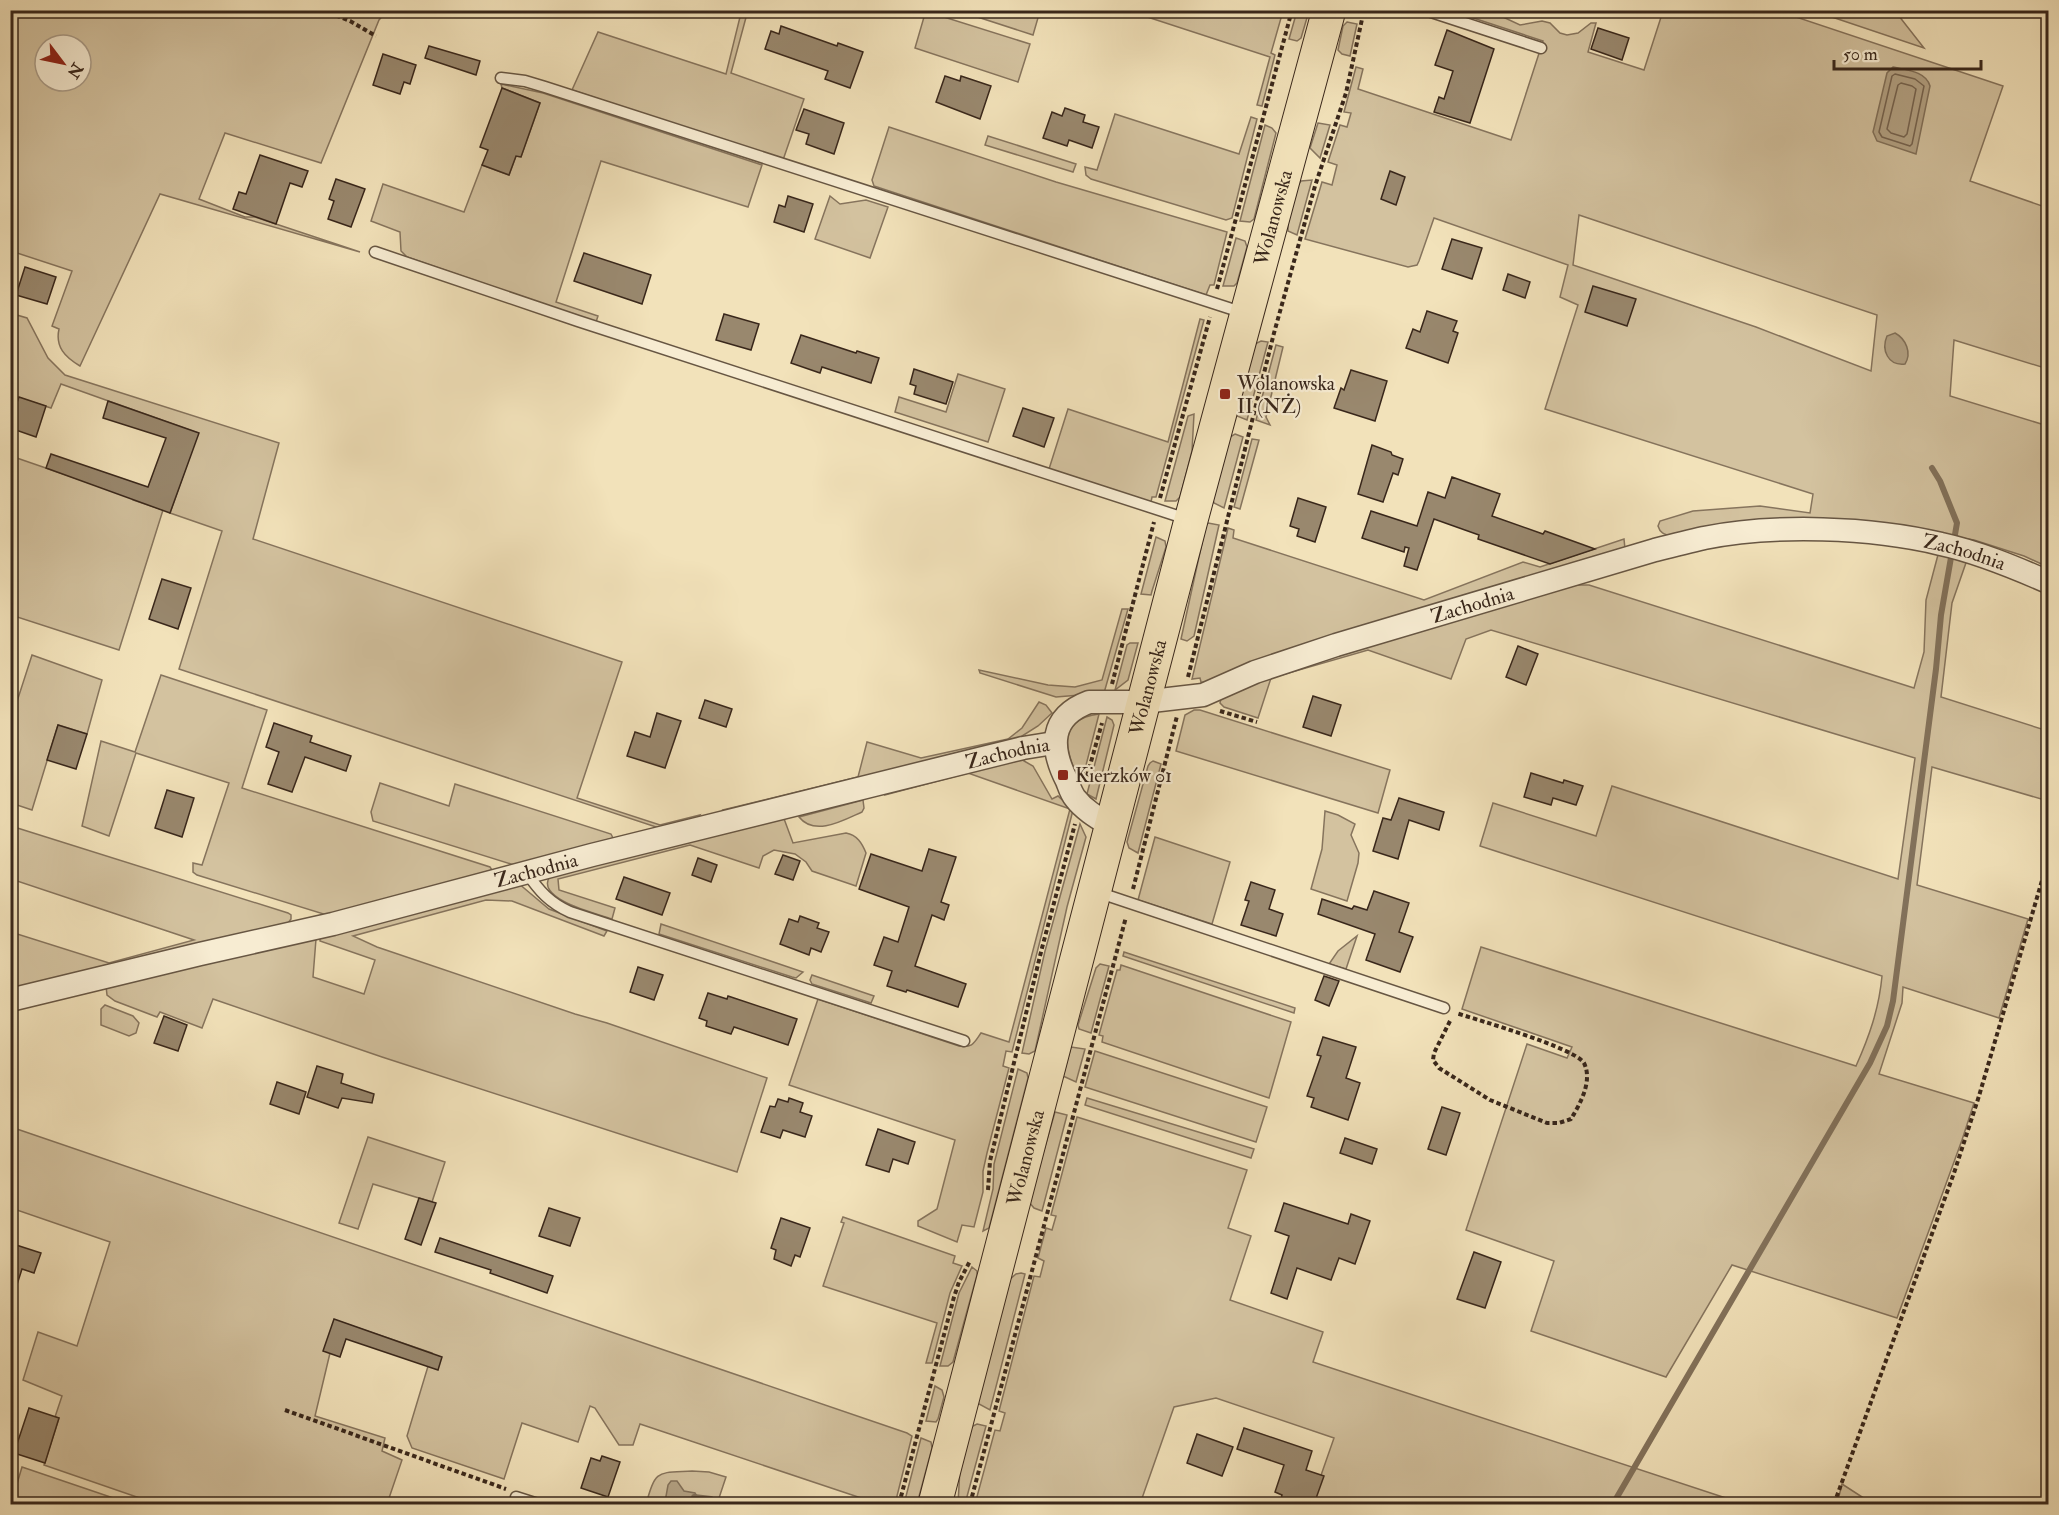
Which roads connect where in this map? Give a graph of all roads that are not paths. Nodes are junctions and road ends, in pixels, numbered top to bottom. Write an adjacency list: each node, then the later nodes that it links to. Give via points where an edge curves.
1 (1329, 10): 6 (main road, Wolanowska)
2 (1425, 10): 3 (lane)
3 (1541, 48)
4 (501, 78): 6 (lane, via 546,87)
5 (375, 252): 7 (lane)
6 (1246, 314): 7 (main road, Wolanowska)
7 (1191, 520): 9 (main road, Wolanowska)
8 (2049, 582): 9 (street, Zachodnia, via 1989,557 1883,534 1810,529 1705,538 1336,645 1193,696)
9 (1143, 702): 10 (street, Zachodnia, via 1089,702 1071,711 1059,727); 11 (main road, Wolanowska)
10 (1054, 743): 11 (street, via 1058,764 1075,798); 12 (street, Zachodnia)
11 (1111, 826): 13 (main road, Wolanowska)
12 (527, 873): 14 (street, Zachodnia, via 333,924); 16 (lane, via 544,896 570,912)
13 (1094, 891): 15 (lane); 19 (main road, Wolanowska)
14 (10, 1000)
15 (1449, 1010)
16 (964, 1041)
17 (516, 1497): 18 (lane)
18 (538, 1504)
19 (935, 1504)

